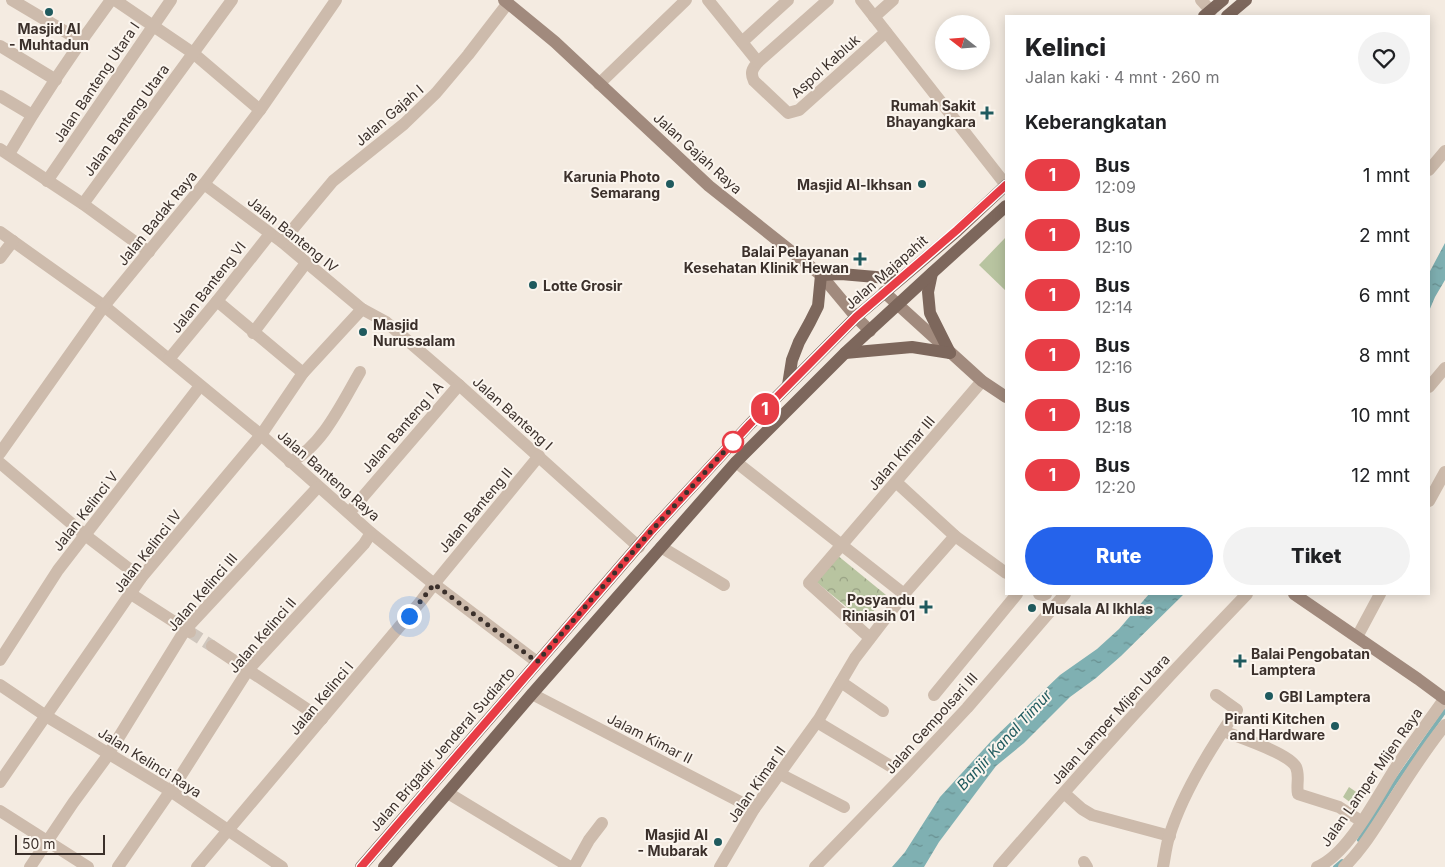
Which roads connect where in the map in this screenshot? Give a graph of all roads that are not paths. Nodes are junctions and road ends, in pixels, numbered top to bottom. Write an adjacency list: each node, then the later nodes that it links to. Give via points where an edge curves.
1 (111, 0): 22 (street)
2 (115, 0): 20 (street)
3 (171, 0): 20 (street, Jalan Banteng Utara I)
4 (232, 0): 25 (street, Jalan Banteng Utara)
5 (336, 0): 30 (street, Jalan Badak Raya)
6 (686, 0): 28 (street)
7 (708, 0): 23 (street)
8 (788, 0): 23 (street)
9 (828, 0): 26 (street)
10 (862, 0): 19 (street)
11 (893, 0): 19 (street)
12 (1201, 0): 17 (street)
13 (1223, 0): 17 (main road)
14 (1246, 0): 18 (main road)
15 (17, 1): 22 (street)
16 (506, 2): 28 (main road, Jalan Gajah Raya, via 556,42); 44 (street, Jalan Gajah I, via 436,93 404,124 333,181)
17 (1207, 13)
18 (1228, 15)
19 (874, 17): 21 (street)
20 (153, 25): 25 (street); 35 (street, Jalan Banteng Utara I)
21 (886, 32): 26 (street, Aspol Kabluk, via 794,112 788,112 754,81 752,70); 37 (street)
22 (81, 41): 27 (street)
23 (742, 42): 26 (street)
24 (0, 46): 27 (street)
25 (193, 53): 30 (street); 39 (street, Jalan Banteng Utara)
26 (758, 62)
27 (56, 80): 31 (street)
28 (599, 84): 49 (main road, Jalan Gajah Raya, via 709,186)
29 (0, 96): 31 (street)
30 (260, 110): 36 (street, Jalan Badak Raya)
31 (32, 115): 33 (street)
32 (1445, 151): 34 (street)
33 (4, 152): 35 (street)
34 (1430, 169)
35 (47, 181): 39 (street)
36 (204, 184): 42 (street, Jalan Banteng IV); 45 (street, Jalan Badak Raya)
37 (1005, 184)
38 (1005, 186): 50 (main road, Jalan Majapahit)
39 (83, 204): 45 (street)
40 (1005, 207): 48 (main road)
41 (0, 232): 43 (street, Jalan Banteng Raya)
42 (270, 234): 44 (street, Jalan Banteng IV); 52 (street, Jalan Banteng VI)
43 (12, 241): 46 (street); 54 (street, Jalan Banteng Raya)
44 (282, 242): 47 (street, Jalan Banteng IV)
45 (149, 252): 54 (street, Jalan Badak Raya)
46 (0, 258)
47 (306, 263): 55 (street, Jalan Banteng IV); 58 (street)
48 (932, 273): 53 (main road); 60 (main road, via 928,292 930,313)
49 (821, 275): 50 (main road); 56 (main road, Jalan Gajah Raya); 68 (main road, via 818,306 792,360)
50 (899, 279): 51 (main road, Jalan Majapahit)
51 (884, 292): 53 (main road); 56 (main road, Jalan Majapahit)
52 (217, 302): 58 (street); 61 (street, Jalan Banteng VI)
53 (897, 304): 57 (main road); 60 (main road)
54 (104, 306): 61 (street, Jalan Banteng Raya); 72 (street, Jalan Badak Raya)
55 (362, 309): 63 (street, Jalan Kelinci IV); 67 (street, Jalan Banteng I, via 386,322)
56 (856, 317): 57 (main road, Jalan Gajah Raya); 68 (main road, Jalan Majapahit)
57 (870, 331): 59 (main road)
58 (253, 333): 63 (street)
59 (846, 353): 60 (main road, via 912,347); 75 (main road)
60 (950, 353): 65 (main road)
61 (169, 359): 69 (street, Jalan Banteng Raya)
62 (1445, 368): 66 (street)
63 (303, 372): 71 (street, Jalan Kelinci IV)
64 (360, 372): 74 (street, via 330,423 312,445)
65 (982, 381): 70 (main road); 78 (street, Jalan Kimar III)
66 (1436, 384)
67 (459, 385): 73 (street, Jalan Banteng I); 81 (street, Jalan Banteng I A)
68 (788, 385): 86 (main road, Jalan Brigadir Jenderal Sudiarto)
69 (200, 386): 71 (street, Jalan Banteng Raya); 83 (street, Jalan Kelinci V)
70 (1005, 396)
71 (261, 435): 74 (street, Jalan Banteng Raya); 89 (street, Jalan Kelinci IV)
72 (0, 452)
73 (539, 456): 86 (street, Jalan Banteng I); 90 (street, Jalan Banteng II)
74 (290, 462): 79 (street, Jalan Banteng Raya)
75 (736, 462): 85 (street); 87 (main road)
76 (0, 463): 83 (street)
77 (1445, 472): 80 (street)
78 (896, 482): 84 (street); 85 (street, Jalan Kimar III)
79 (318, 487): 81 (street, Jalan Banteng Raya); 99 (street, Jalan Kelinci III)
80 (1430, 499)
81 (349, 512): 82 (street, Jalan Banteng Raya)
82 (372, 533): 90 (street, Jalan Banteng Raya); 105 (street, Jalan Kelinci II)
83 (85, 535): 89 (street); 103 (street, Jalan Kelinci V, via 58,570)
84 (954, 536): 88 (street); 93 (street, Jalan Kimar II)
85 (841, 543): 93 (street); 101 (street, Jalan Kimar III, via 808,583)
86 (639, 547): 104 (main road, Jalan Brigadir Jenderal Sudiarto)
87 (660, 548): 91 (street); 108 (main road)
88 (1005, 572)
89 (140, 578): 92 (street, Jalan Kelinci IV)
90 (434, 584): 104 (street, Jalan Banteng Raya); 114 (street, Jalan Kelinci I)
91 (724, 585)
92 (131, 594): 99 (street); 113 (street, Jalan Kelinci IV)
93 (904, 594): 101 (street, Jalan Kimar II)
94 (1016, 595): 109 (street)
95 (1064, 595): 145 (street, Jalan Gempolsari III, via 967,708)
96 (1247, 595): 126 (street, Jalan Lamper Mijen Utara, via 1187,656)
97 (1295, 595): 100 (main road)
98 (1379, 595): 100 (street)
99 (188, 631): 119 (street, Jalan Kelinci III)
100 (1357, 637): 111 (main road)
101 (870, 638): 106 (street, Jalan Kimar II)
102 (212, 646): 105 (street)
103 (0, 660)
104 (537, 662): 118 (main road, Jalan Brigadir Jenderal Sudiarto)
105 (248, 670): 114 (street); 124 (street, Jalan Kelinci II)
106 (841, 682): 112 (street); 115 (street, Jalan Kimar II)
107 (0, 686): 113 (street, Jalan Kelinci Raya)
108 (532, 694): 120 (main road); 128 (street, Jalam Kimar II)
109 (934, 695)
110 (1216, 695): 117 (street, via 1237,710)
111 (1445, 699): 130 (street, Jalan Lamper Mijen Raya)
112 (883, 711)
113 (46, 716): 119 (street, Jalan Kelinci Raya); 123 (street, Jalan Kelinci IV)
114 (322, 719): 132 (street, Jalan Kelinci I)
115 (818, 720): 121 (street); 122 (street, Jalan Kimar II)
116 (1445, 725): 134 (street)
117 (1223, 731): 130 (street, via 1288,759 1296,766 1298,794 1339,807); 133 (street, via 1203,763)
118 (466, 744): 120 (main road); 141 (main road, Jalan Brigadir Jenderal Sudiarto)
119 (109, 753): 124 (street, Jalan Kelinci Raya); 135 (street, Jalan Kelinci III)
120 (479, 755): 125 (main road)
121 (892, 767)
122 (780, 774): 127 (street); 128 (street, Jalan Kimar II)
123 (0, 782)
124 (169, 790): 132 (street, Jalan Kelinci Raya); 138 (street, Jalan Kelinci II)
125 (448, 793): 142 (main road); 143 (street)
126 (1064, 793): 133 (street, via 1086,813); 146 (street, Jalan Lamper Mijen Utara)
127 (844, 807)
128 (754, 809): 144 (street, Jalan Kimar II)
129 (0, 811): 135 (street)
130 (1362, 821): 134 (street, Jalan Lamper Mijen Raya)
131 (602, 823): 143 (street)
132 (228, 829): 139 (street, Jalan Kelinci I); 140 (street, Jalan Kelinci Raya)
133 (1170, 836): 147 (street)
134 (1360, 838): 148 (street, Jalan Lamper Mijen Raya); 149 (street, via 1354,858)
135 (49, 841): 136 (street, Jalan Kelinci III); 137 (street)
136 (30, 867)
137 (88, 867)
138 (118, 867)
139 (197, 867)
140 (282, 867)
141 (361, 867)
142 (384, 867)
143 (572, 867)
144 (720, 867)
145 (815, 867)
146 (999, 867)
147 (1163, 867)
148 (1317, 867)
149 (1344, 867)

